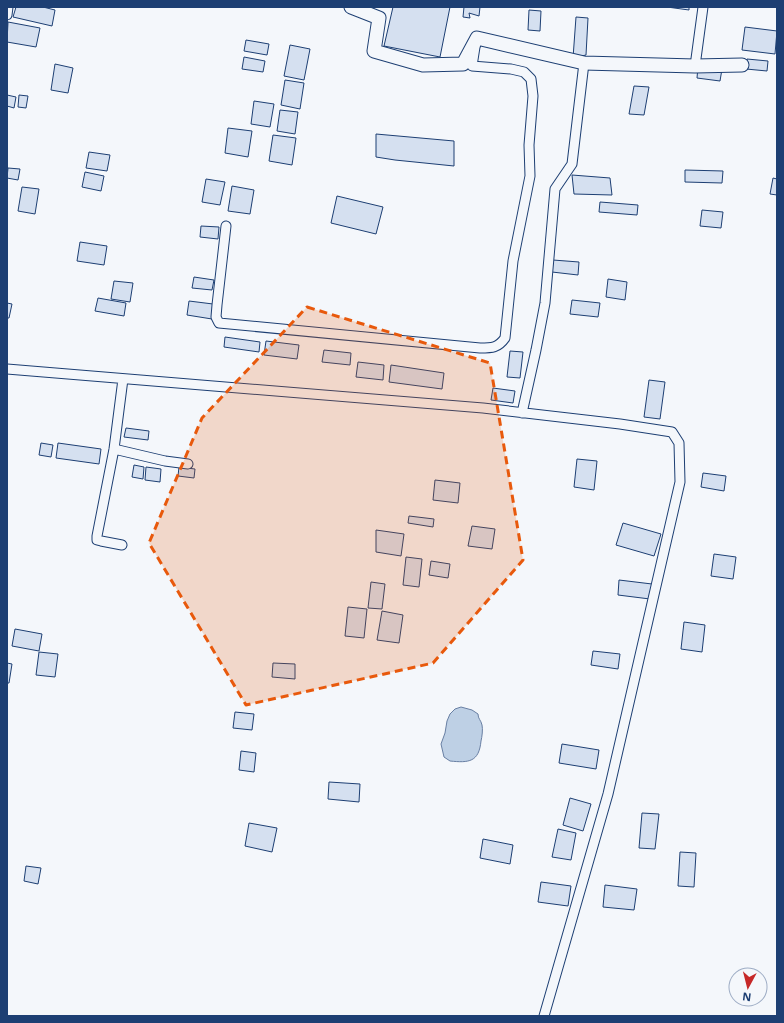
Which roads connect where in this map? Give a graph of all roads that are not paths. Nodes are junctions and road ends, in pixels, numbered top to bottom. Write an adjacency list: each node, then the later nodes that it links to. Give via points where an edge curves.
1 (8, 7): 4 (street)
2 (351, 7): 5 (street, via 379,18 374,50 423,65 463,64)
3 (703, 7): 8 (street)
4 (7, 15)
5 (477, 38): 6 (street); 9 (street, via 472,66 524,72 531,79 533,96 529,145 530,176 513,261 505,338 500,344 480,348 218,323 216,317)
6 (584, 63): 8 (street); 12 (street, via 572,164 555,189 545,303)
7 (742, 65): 8 (street)
8 (695, 66)
9 (226, 226)
10 (7, 368): 11 (street)
11 (123, 379): 12 (street); 13 (street)
12 (522, 413): 16 (street, via 672,432 679,443 680,482 608,794)
13 (114, 450): 14 (street); 15 (street, via 97,540)
14 (188, 464)
15 (122, 545)
16 (544, 1016)

